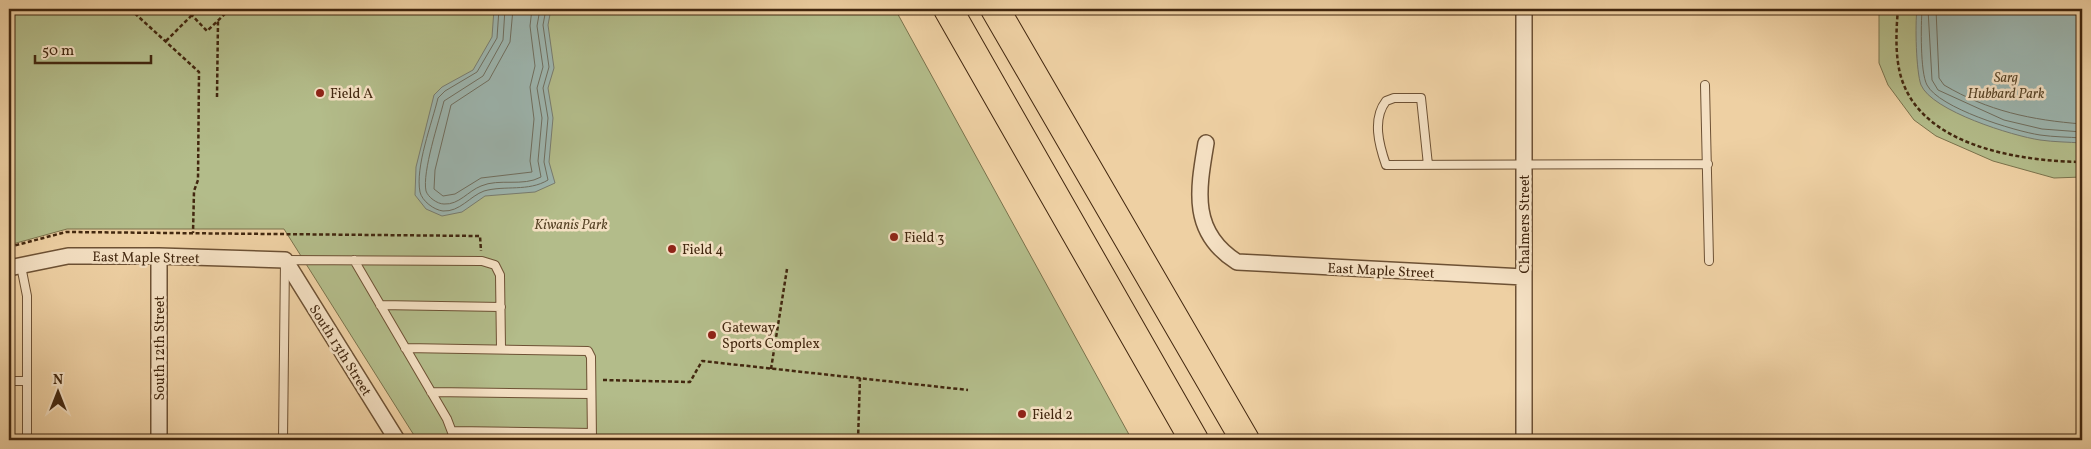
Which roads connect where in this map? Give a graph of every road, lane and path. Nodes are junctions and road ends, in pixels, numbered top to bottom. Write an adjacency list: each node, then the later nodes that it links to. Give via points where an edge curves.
1 (130, 9): 11 (path)
2 (186, 9): 9 (path)
3 (230, 9): 10 (path)
4 (937, 9): 19 (highway)
5 (948, 9): 19 (highway)
6 (995, 9): 51 (highway)
7 (1524, 9): 16 (street, Chalmers Street)
8 (1898, 9): 15 (path, via 1896,38 1901,77 1918,109 1940,128 2008,156 2050,162)
9 (192, 15): 10 (path, via 207,31); 11 (path)
10 (218, 21): 13 (path)
11 (166, 41): 20 (path, via 200,72 198,180 194,191)
12 (1705, 85): 17 (lane)
13 (217, 97)
14 (1206, 142): 29 (street, East Maple Street, via 1198,191 1202,218 1214,242 1237,262)
15 (2082, 162)
16 (1524, 164): 17 (lane); 18 (lane); 29 (street, Chalmers Street)
17 (1708, 164): 25 (lane)
18 (1428, 165): 18 (lane, via 1386,165 1380,146 1378,117 1386,101 1421,98)
19 (1050, 187): 50 (highway)
20 (193, 233): 21 (path, via 66,232); 26 (path, via 480,236)
21 (9, 247)
22 (159, 256): 23 (street, East Maple Street); 27 (street, East Maple Street, via 68,256); 45 (street, South 12th Street)
23 (285, 260): 24 (lane); 46 (lane); 47 (street, South 13th Street)
24 (354, 260): 26 (lane); 30 (lane)
25 (1709, 261)
26 (482, 262): 31 (lane, via 495,265 500,275)
27 (15, 267): 38 (lane, via 27,296)
28 (787, 269): 34 (path)
29 (1524, 277): 52 (street, Chalmers Street)
30 (380, 306): 31 (lane); 32 (lane)
31 (500, 307): 33 (lane)
32 (405, 348): 33 (lane); 40 (lane)
33 (501, 348): 36 (lane, via 588,351)
34 (771, 368): 35 (path); 36 (path, via 702,361 690,382)
35 (860, 378): 39 (path); 49 (path)
36 (591, 380): 41 (lane)
37 (9, 381): 38 (lane)
38 (27, 381): 44 (lane)
39 (968, 390)
40 (431, 392): 41 (lane); 42 (lane)
41 (591, 394): 43 (lane)
42 (452, 431): 43 (lane); 48 (lane)
43 (592, 437)
44 (27, 440)
45 (159, 440)
46 (283, 440)
47 (397, 440)
48 (455, 440)
49 (858, 440)
50 (1194, 440)
51 (1245, 440)
52 (1524, 440)

